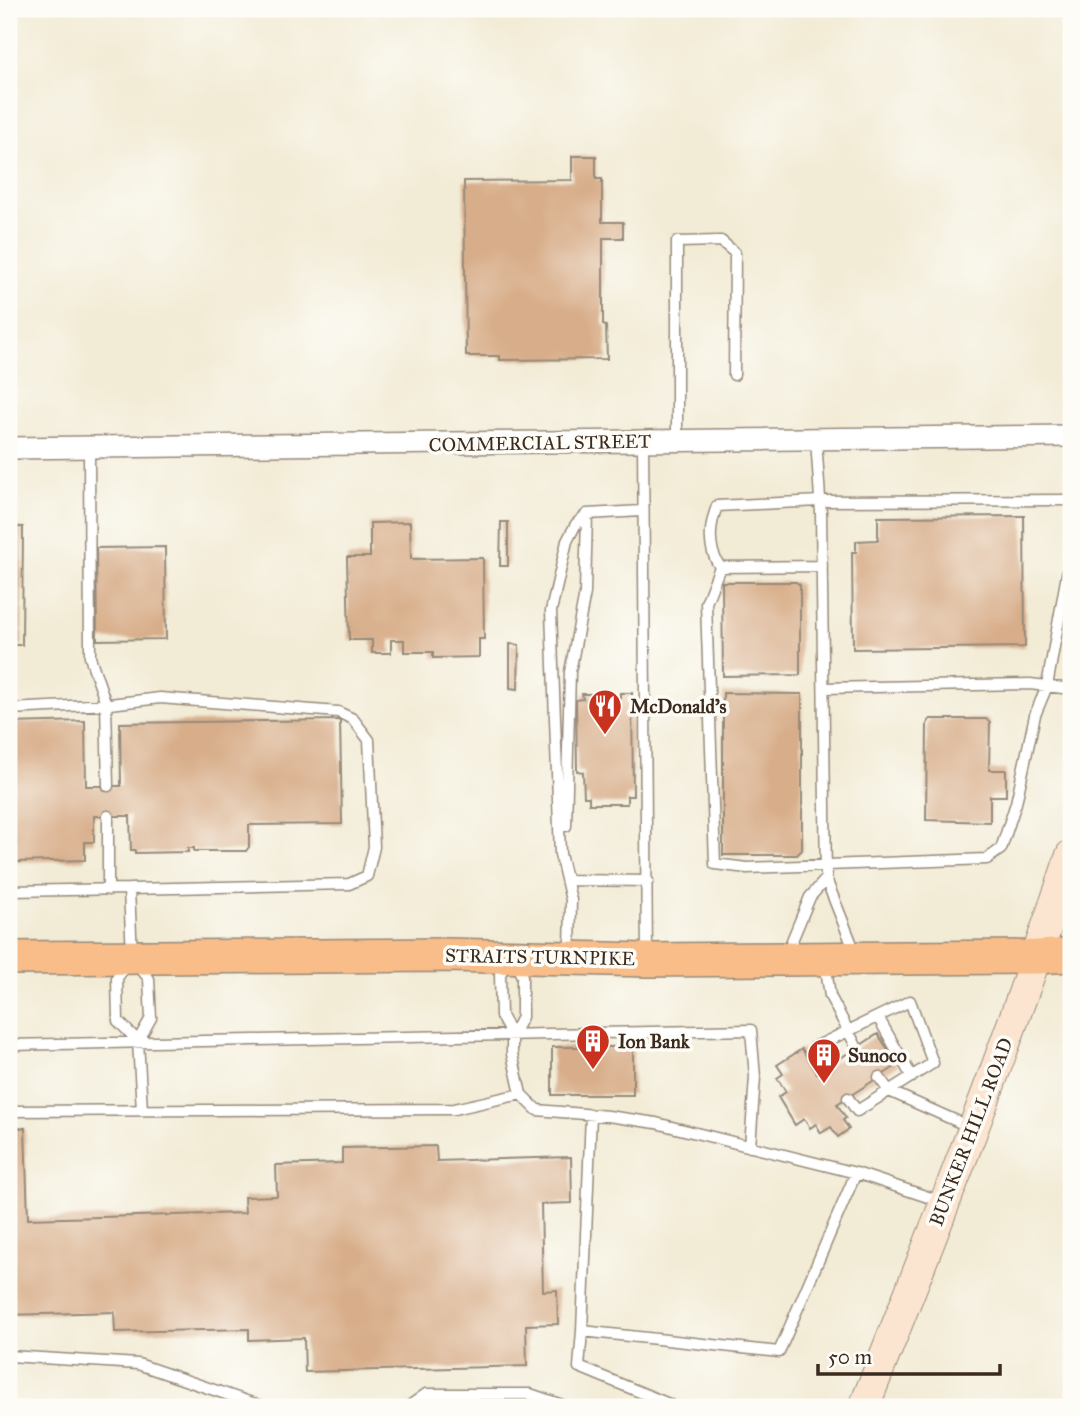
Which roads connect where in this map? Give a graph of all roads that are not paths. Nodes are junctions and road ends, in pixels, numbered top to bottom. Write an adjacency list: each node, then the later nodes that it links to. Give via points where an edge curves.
1 (734, 375): 4 (lane, via 735,253 721,241 677,242)
2 (1071, 436): 3 (street, COMMERCIAL STREET)
3 (816, 439): 4 (street, COMMERCIAL STREET); 9 (lane)
4 (677, 441): 5 (street, COMMERCIAL STREET)
5 (643, 442): 7 (street, COMMERCIAL STREET); 10 (lane)
6 (9, 448): 7 (street, COMMERCIAL STREET)
7 (89, 448): 18 (lane, via 90,657)
8 (1071, 500): 9 (lane)
9 (820, 501): 13 (lane); 14 (lane, via 717,506 710,523 711,554)
10 (642, 511): 11 (lane); 26 (lane)
11 (587, 514): 25 (lane, via 585,593 570,672); 25 (lane, via 567,541 551,611 560,854)
12 (1071, 552): 15 (lane)
13 (822, 566): 14 (lane); 16 (lane)
14 (720, 567): 23 (lane, via 706,603 715,864 747,868)
15 (1047, 686): 16 (lane); 17 (lane); 23 (lane, via 1000,849 987,859)
16 (824, 688): 23 (lane)
17 (1071, 689)
18 (106, 704): 19 (lane); 20 (lane); 27 (lane, via 160,698 338,712 353,719 369,740 374,847 367,876 349,884)
19 (9, 709)
20 (107, 786)
21 (108, 816): 28 (lane)
22 (1071, 855): 33 (main road, BUNKER HILL ROAD)
23 (826, 863): 24 (lane)
24 (826, 879): 36 (lane); 37 (lane, via 810,897)
25 (567, 880): 26 (lane); 35 (lane)
26 (648, 881): 38 (lane)
27 (129, 889): 28 (lane); 32 (lane)
28 (108, 890): 29 (lane)
29 (9, 891)
30 (1071, 955): 33 (main road, STRAITS TURNPIKE)
31 (511, 956): 32 (main road, STRAITS TURNPIKE); 35 (main road, STRAITS TURNPIKE); 41 (lane, via 522,976 522,1017); 41 (lane, via 500,974 500,1016)
32 (132, 957): 34 (main road, STRAITS TURNPIKE); 42 (lane, via 149,979 151,1018); 42 (lane, via 117,978 118,1021)
33 (1037, 957): 36 (main road, STRAITS TURNPIKE); 54 (main road, BUNKER HILL ROAD)
34 (9, 958)
35 (570, 958): 38 (main road, STRAITS TURNPIKE)
36 (841, 958): 37 (main road, STRAITS TURNPIKE); 40 (lane, via 830,996)
37 (785, 959): 38 (main road, STRAITS TURNPIKE)
38 (647, 960)
39 (878, 1017): 40 (lane); 47 (lane); 47 (lane, via 910,1001 933,1063)
40 (849, 1031): 44 (lane); 45 (lane, via 815,1047)
41 (512, 1036): 42 (lane); 49 (lane); 55 (lane, via 751,1030 755,1077)
42 (138, 1041): 43 (lane); 51 (lane)
43 (9, 1045)
44 (856, 1046)
45 (828, 1066)
46 (879, 1077): 48 (lane)
47 (912, 1077): 48 (lane)
48 (890, 1091): 50 (lane, via 857,1111); 54 (lane)
49 (522, 1094): 51 (lane, via 454,1109); 53 (lane, via 537,1110)
50 (848, 1098)
51 (142, 1110): 52 (lane)
52 (9, 1111)
53 (591, 1115): 55 (lane, via 656,1124); 58 (lane)
54 (972, 1128): 57 (main road, BUNKER HILL ROAD)
55 (750, 1147): 56 (lane)
56 (856, 1173): 57 (lane); 58 (lane, via 779,1352)
57 (946, 1203): 64 (main road, BUNKER HILL ROAD)
58 (582, 1331): 63 (lane, via 579,1367)
59 (9, 1356): 60 (lane, via 138,1364)
60 (264, 1407)
61 (408, 1407): 62 (lane, via 426,1394 530,1394)
62 (568, 1407)
63 (668, 1407)
64 (864, 1407)

